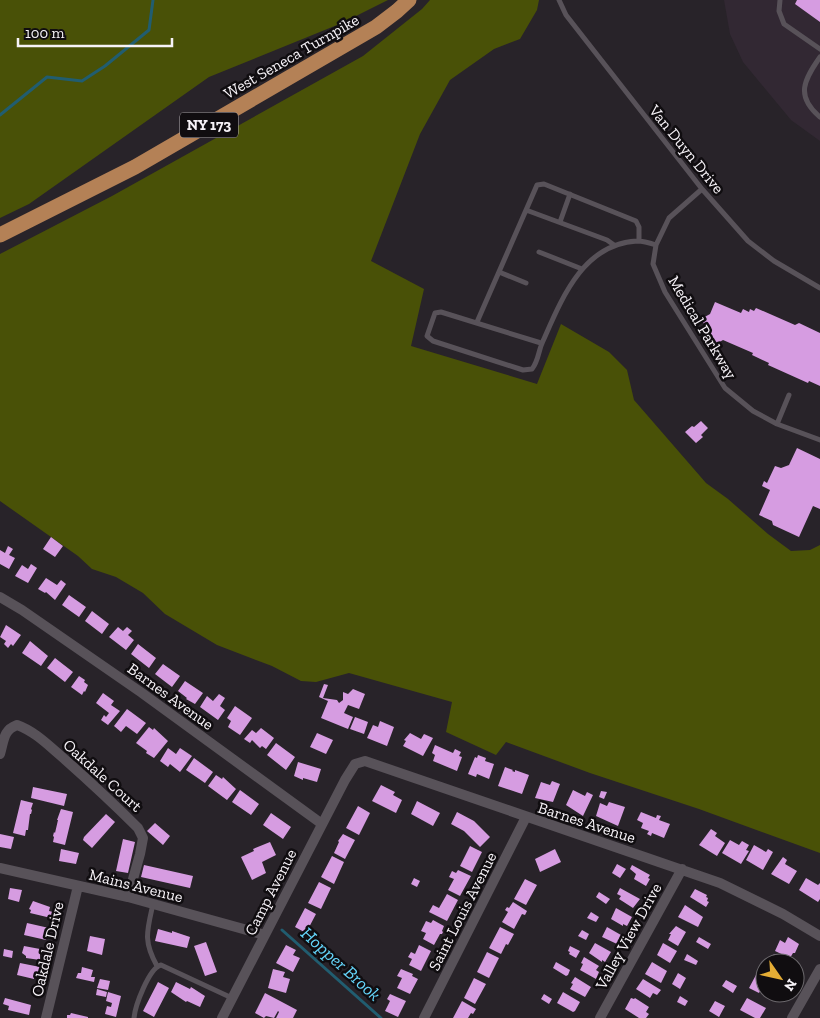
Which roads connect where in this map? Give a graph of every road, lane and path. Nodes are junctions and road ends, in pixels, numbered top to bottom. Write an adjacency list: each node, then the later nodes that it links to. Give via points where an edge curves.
1 (409, 0): 11 (main road, West Seneca Turnpike / NY 173, via 376,27 160,152)
2 (559, 0): 7 (lane, Van Duyn Drive, via 566,15)
3 (780, 0): 4 (lane, via 779,11 784,24)
4 (820, 49)
5 (820, 57): 6 (lane, via 803,88 809,107)
6 (820, 117)
7 (702, 189): 14 (lane, Medical Parkway, via 669,218); 19 (lane, Van Duyn Drive, via 748,241 774,261)
8 (570, 194): 9 (lane, via 537,184); 10 (lane); 12 (lane, via 636,221)
9 (526, 210): 10 (lane); 17 (lane)
10 (560, 222): 13 (lane)
11 (0, 235)
12 (639, 241): 13 (lane); 14 (lane)
13 (614, 244): 16 (lane, via 599,252)
14 (656, 245): 23 (lane, Medical Parkway, via 653,264 665,292 725,388 753,411)
15 (539, 252): 16 (lane)
16 (582, 270): 21 (lane, via 571,284)
17 (499, 272): 18 (lane); 20 (lane)
18 (526, 283)
19 (820, 288)
20 (477, 322): 21 (lane); 21 (lane, via 435,313 427,336 433,341 523,370 532,369 537,363)
21 (541, 343)
22 (789, 395): 23 (lane)
23 (777, 424): 24 (lane, Medical Parkway)
24 (820, 440)
25 (0, 597): 29 (street, Barnes Avenue, via 142,693)
26 (0, 754): 33 (street, Oakdale Court, via 9,728 16,725 33,732 138,828 143,838)
27 (345, 780): 28 (street, Barnes Avenue, via 355,764 365,761); 29 (street, Camp Avenue)
28 (526, 818): 31 (street, Barnes Avenue); 43 (street, Saint Louis Avenue)
29 (322, 824): 35 (street, Camp Avenue)
30 (0, 868): 32 (street, Mains Avenue)
31 (682, 869): 36 (street, Barnes Avenue, via 744,894); 44 (street, Valley View Drive)
32 (78, 886): 33 (street, Mains Avenue); 40 (street, Oakdale Drive)
33 (128, 898): 34 (street, Mains Avenue)
34 (153, 904): 35 (street, Mains Avenue); 37 (lane, via 147,944)
35 (265, 935): 39 (street, Camp Avenue)
36 (820, 936)
37 (157, 966): 39 (lane); 41 (lane, via 137,1003)
38 (820, 969): 45 (street)
39 (232, 998): 42 (street, Camp Avenue)
40 (46, 1018)
41 (134, 1018)
42 (222, 1018)
43 (424, 1018)
44 (600, 1018)
45 (792, 1018)

